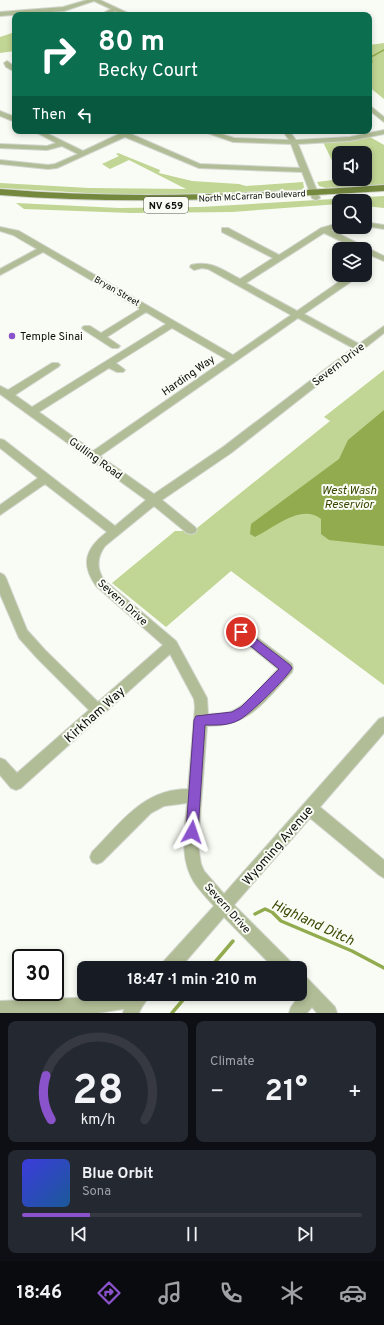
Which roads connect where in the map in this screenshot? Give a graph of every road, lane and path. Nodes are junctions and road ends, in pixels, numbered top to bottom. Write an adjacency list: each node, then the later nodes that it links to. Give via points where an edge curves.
1 (92, 0): 4 (street, via 64,9)
2 (96, 0): 3 (street)
3 (114, 9): 5 (street); 6 (street)
4 (27, 12)
5 (108, 12)
6 (122, 12)
7 (12, 13): 8 (street)
8 (2, 14): 9 (street)
9 (5, 21)
10 (7, 63): 11 (street)
11 (12, 68)
12 (372, 110): 15 (street)
13 (0, 113): 14 (street)
14 (12, 119)
15 (384, 120)
16 (384, 132): 23 (street)
17 (44, 134): 25 (street)
18 (120, 134): 27 (street)
19 (124, 134): 29 (street, via 199,166)
20 (214, 134): 24 (street, via 233,140)
21 (288, 134): 24 (street)
22 (349, 134): 23 (street)
23 (354, 138): 24 (street)
24 (294, 142): 29 (street)
25 (63, 143): 26 (street, via 47,148); 27 (street)
26 (0, 146)
27 (84, 154): 28 (street, via 57,166 48,167)
28 (0, 162)
29 (305, 170): 33 (street)
30 (384, 188): 33 (main road, North McCarran Boulevard / NV 659)
31 (0, 192): 35 (main road, North McCarran Boulevard / NV 659)
32 (384, 194): 33 (main road, North McCarran Boulevard / NV 659)
33 (315, 195): 35 (main road, North McCarran Boulevard / NV 659, via 191,204)
34 (0, 198): 35 (main road, North McCarran Boulevard / NV 659)
35 (78, 201)
36 (372, 225): 38 (street)
37 (332, 227): 41 (street)
38 (384, 227)
39 (0, 229): 43 (street, Bryan Street, via 16,233)
40 (224, 230): 45 (street)
41 (324, 230): 42 (street); 45 (street)
42 (349, 242)
43 (43, 249): 48 (street); 51 (street, Bryan Street)
44 (372, 253): 46 (street)
45 (279, 258): 50 (street)
46 (384, 259)
47 (194, 267): 50 (street, via 211,267)
48 (0, 272)
49 (345, 282): 52 (street, Harding Way)
50 (240, 283): 52 (street)
51 (147, 308): 53 (street, Bryan Street); 56 (street)
52 (297, 315): 58 (street); 59 (street, Harding Way)
53 (173, 323): 59 (street, Bryan Street); 60 (street)
54 (87, 328): 56 (street)
55 (384, 329): 58 (street, Severn Drive)
56 (101, 336): 57 (street)
57 (115, 346)
58 (359, 348): 68 (street, Severn Drive, via 227,450)
59 (233, 359): 66 (street, Harding Way)
60 (109, 363): 62 (street); 64 (street)
61 (55, 365): 63 (street)
62 (120, 370)
63 (4, 392): 64 (street, Gulling Road)
64 (32, 412): 66 (street, Gulling Road)
65 (0, 443): 67 (street)
66 (93, 456): 68 (street, Gulling Road)
67 (46, 478): 69 (street); 71 (street)
68 (154, 500): 70 (street, Gulling Road); 71 (street, Severn Drive)
69 (0, 511)
70 (191, 530)
71 (114, 532): 74 (street, Severn Drive, via 101,543 93,556 92,570 95,577)
72 (0, 578): 75 (street, via 24,634)
73 (241, 632): 76 (street, via 286,668 235,717 224,720)
74 (172, 644): 75 (street, Kirkham Way); 76 (street, Severn Drive, via 200,698)
75 (98, 710): 78 (street, Kirkham Way, via 16,782)
76 (200, 720): 79 (street, Severn Drive)
77 (384, 723): 80 (street, Wyoming Avenue)
78 (0, 765)
79 (195, 796): 81 (street, via 176,795 155,801); 83 (street, Severn Drive, via 191,845 194,865 199,876)
80 (310, 808): 82 (street); 83 (street, Wyoming Avenue)
81 (97, 857)
82 (384, 870)
83 (224, 906): 84 (street, Wyoming Avenue); 85 (street, Severn Drive)
84 (175, 961)
85 (278, 961)
86 (307, 990): 91 (street)
87 (302, 1001): 90 (street)
88 (137, 1002): 89 (street)
89 (0, 1009)
90 (297, 1013)
91 (329, 1013)

